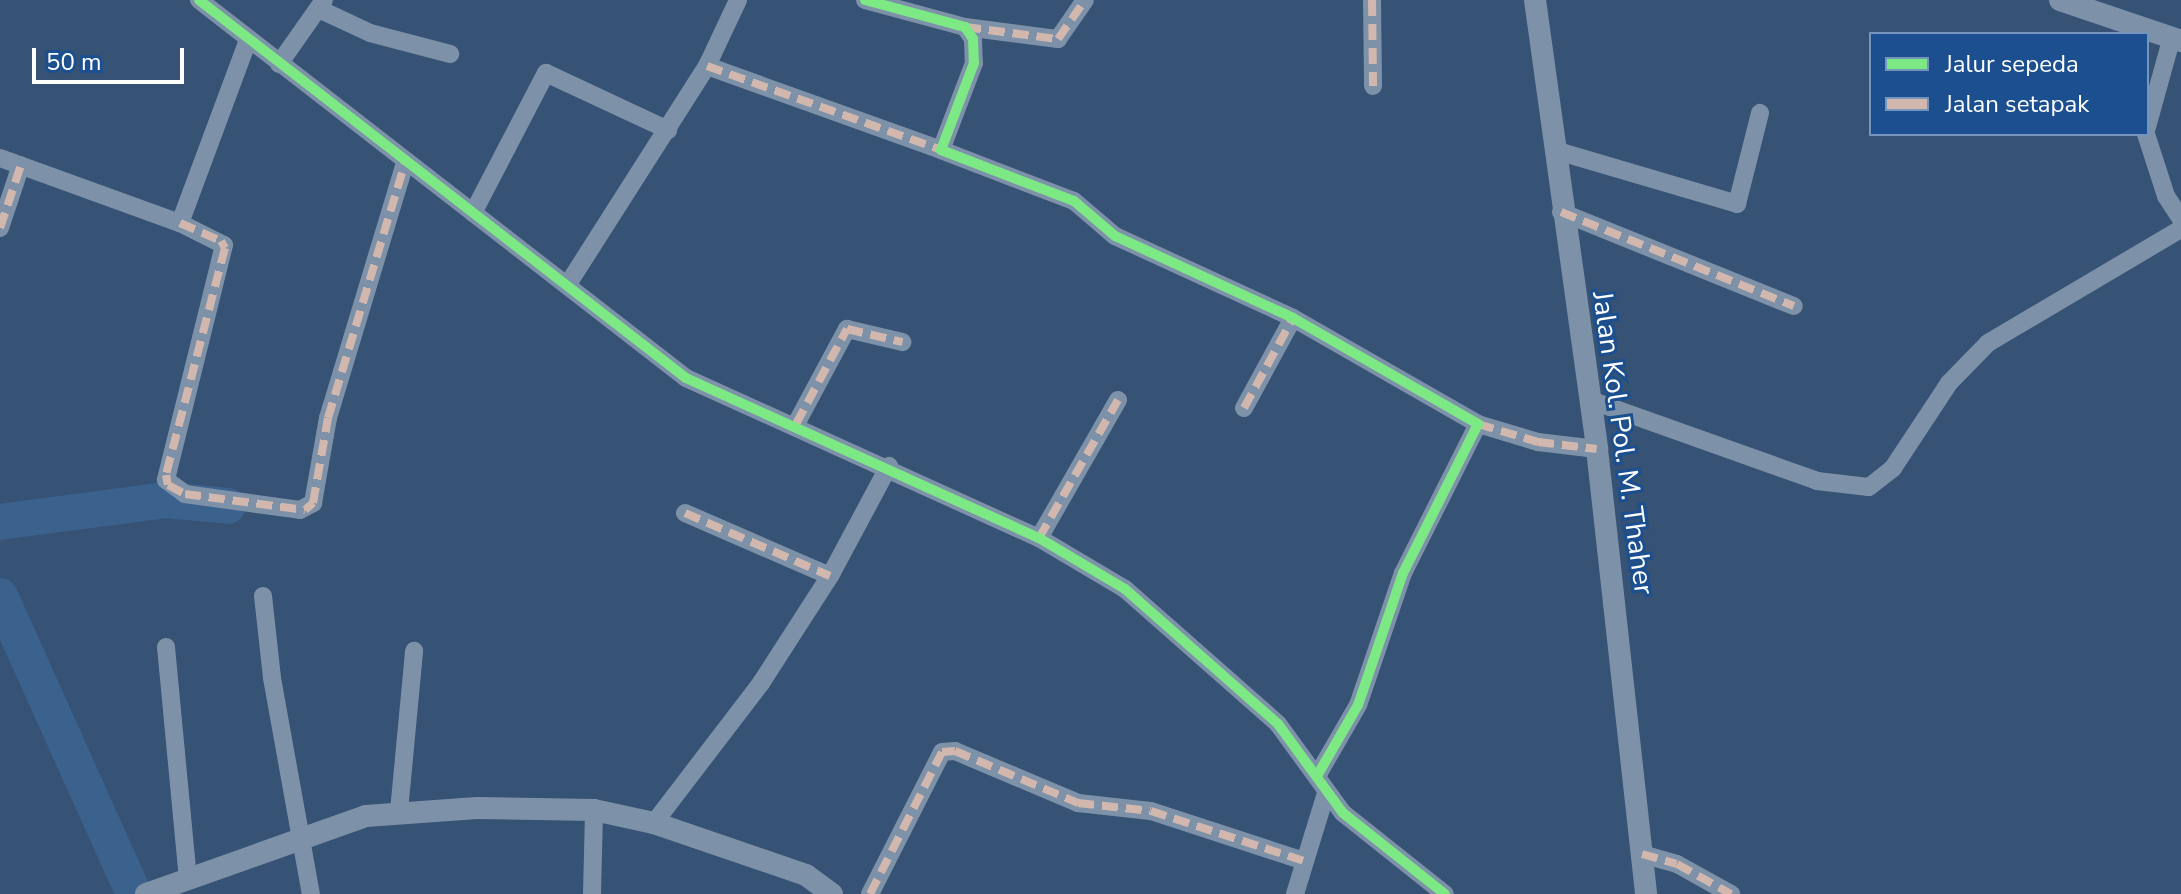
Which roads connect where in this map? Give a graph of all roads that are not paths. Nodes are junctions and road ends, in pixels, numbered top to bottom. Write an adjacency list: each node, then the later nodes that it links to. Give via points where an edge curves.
1 (199, 0): 12 (street)
2 (738, 0): 15 (street)
3 (865, 0): 10 (street)
4 (1085, 0): 10 (street, via 1058,39)
5 (1372, 0): 16 (street)
6 (1535, 0): 22 (street, Jalan Kol. Pol. M. Thaher)
7 (2060, 0): 9 (street)
8 (323, 5): 13 (street, via 370,33); 14 (street)
9 (2108, 6): 11 (street)
10 (965, 27): 21 (street, via 973,39 974,63)
11 (2176, 39): 18 (street)
12 (248, 40): 14 (street); 29 (street)
13 (450, 54)
14 (279, 64): 24 (street)
15 (707, 66): 19 (street); 21 (street)
16 (1373, 86)
17 (1760, 113): 22 (street, via 1737,204)
18 (2149, 121)
19 (668, 130): 27 (street, via 546,73); 32 (street)
20 (2147, 136): 28 (street, via 2166,196)
21 (941, 150): 34 (street, via 1056,192 1090,212 1115,236)
22 (1554, 150): 26 (street, Jalan Kol. Pol. M. Thaher)
23 (0, 158): 25 (street)
24 (405, 163): 27 (street); 29 (street, via 328,418 313,503 305,510 185,494 168,485 166,475 225,248 221,241)
25 (21, 165): 29 (street); 30 (street)
26 (1561, 212): 33 (street); 37 (street, Jalan Kol. Pol. M. Thaher)
27 (473, 213): 32 (street)
28 (2181, 219)
29 (180, 223)
30 (0, 228)
31 (2181, 229): 37 (street, via 1988,343 1949,383 1893,468 1869,487 1817,481)
32 (568, 284): 39 (street, via 686,378)
33 (1794, 306)
34 (1293, 318): 38 (street); 40 (street)
35 (902, 342): 39 (street, via 847,329)
36 (1118, 400): 44 (street)
37 (1590, 400): 41 (street, Jalan Kol. Pol. M. Thaher)
38 (1244, 408)
39 (796, 424): 42 (street)
40 (1478, 424): 41 (street, via 1538,442); 49 (street, via 1403,573 1358,705)
41 (1597, 449): 55 (street, Jalan Kol. Pol. M. Thaher)
42 (889, 466): 44 (street); 45 (street)
43 (685, 513): 45 (street)
44 (1039, 538): 49 (street, via 1163,619 1278,724)
45 (830, 576): 53 (street, via 728,731)
46 (263, 596): 54 (street)
47 (166, 647): 57 (street)
48 (414, 651): 52 (street)
49 (1317, 776): 50 (street)
50 (1326, 793): 56 (street); 64 (street, via 1343,813)
51 (594, 810): 52 (street); 53 (street); 60 (street)
52 (399, 811): 54 (street, via 366,816)
53 (654, 823): 61 (street, via 806,875)
54 (301, 842): 57 (street); 59 (street)
55 (1642, 854): 65 (street, Jalan Kol. Pol. M. Thaher); 66 (street, via 1686,869)
56 (1304, 861): 62 (street, via 1151,811 1078,803 955,751 942,752); 63 (street)
57 (188, 878): 58 (street)
58 (152, 892)
59 (311, 894)
60 (592, 894)
61 (832, 894)
62 (870, 894)
63 (1295, 894)
64 (1445, 894)
65 (1646, 894)
66 (1731, 894)

